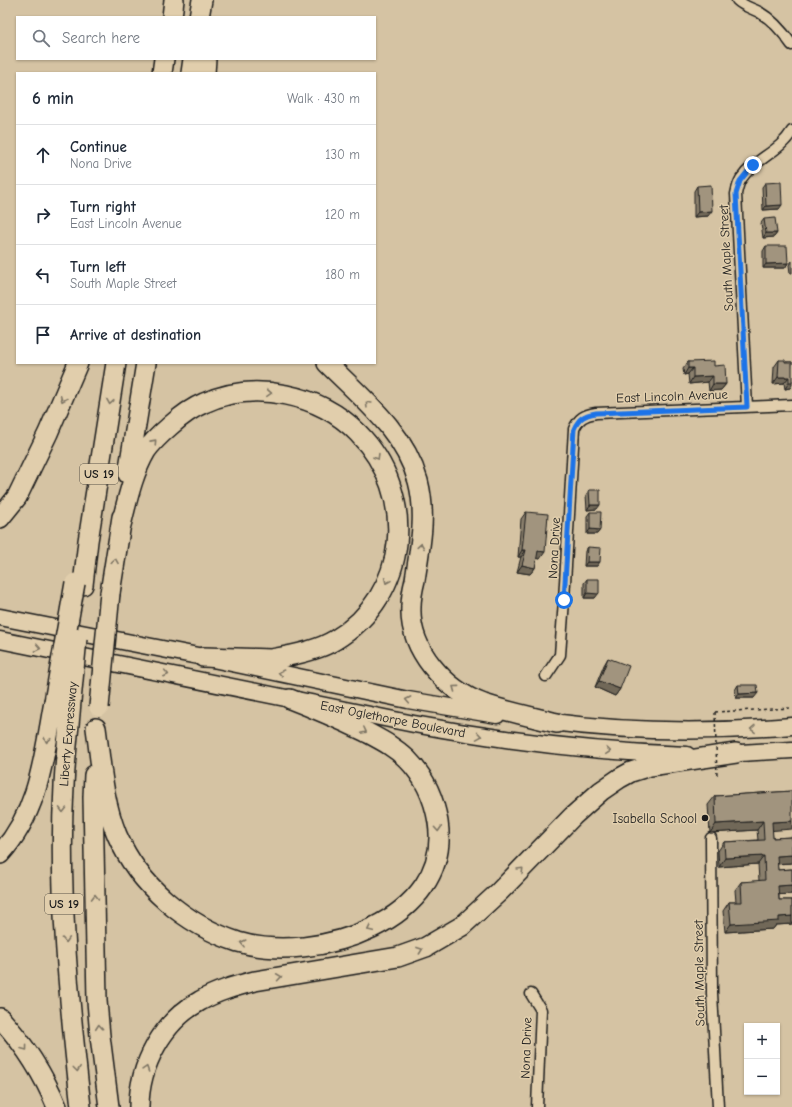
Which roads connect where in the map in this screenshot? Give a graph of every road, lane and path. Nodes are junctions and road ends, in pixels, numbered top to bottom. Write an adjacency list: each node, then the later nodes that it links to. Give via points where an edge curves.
1 (174, 0): 5 (highway)
2 (202, 0): 6 (highway)
3 (213, 0): 7 (highway)
4 (737, 0): 8 (street, via 776,25)
5 (172, 16)
6 (199, 16)
7 (211, 16)
8 (792, 45)
9 (164, 60): 12 (highway)
10 (193, 60): 13 (highway)
11 (206, 60): 14 (highway)
12 (162, 72)
13 (190, 72)
14 (204, 72)
15 (792, 130): 21 (street, South Maple Street, via 788,138 753,165 740,181 736,194)
16 (78, 364): 23 (highway, one-way to 23, via 17,497)
17 (116, 364): 30 (highway, US 19, one-way to 30, bridge, via 79,584)
18 (146, 364): 24 (highway, US 19)
19 (328, 364): 32 (highway, one-way to 19, via 494,707 466,696 448,683 425,656 414,634 411,607 423,523 421,495 414,469 402,444 386,422)
20 (792, 404): 21 (street, East Lincoln Avenue)
21 (747, 407): 22 (street, East Lincoln Avenue, via 596,413 584,415)
22 (579, 420): 28 (street, Nona Drive, via 574,429 560,655)
23 (0, 518)
24 (120, 529): 27 (highway, one-way to 27, via 135,472 147,450 162,433 182,417 205,403 223,397 241,393 292,396 337,416 357,432 371,448 388,477 396,504 398,544 389,579 381,595 362,619 330,643 271,660); 34 (highway, US 19, one-way to 24, bridge, via 110,593)
25 (0, 617): 27 (main road, East Oglethorpe Boulevard)
26 (0, 640): 29 (main road, East Oglethorpe Boulevard, one-way to 29)
27 (203, 657): 32 (main road, East Oglethorpe Boulevard, one-way to 27, via 408,700)
28 (546, 676)
29 (290, 699): 34 (highway, one-way to 34, via 346,722 396,748 426,783 434,804 438,826 438,847 433,869 420,892 409,904 379,925 344,939 314,946 274,948 239,942 200,926 168,903 140,874 118,836 110,815 102,776); 36 (main road, East Oglethorpe Boulevard, one-way to 36, via 527,743 634,754)
30 (63, 702): 39 (highway, one-way to 39, via 35,796 24,822); 43 (highway, Liberty Expressway / US 19, one-way to 43, via 63,881 70,1002)
31 (792, 708): 37 (path, bridge, via 715,712)
32 (557, 723): 33 (main road, East Oglethorpe Boulevard, one-way to 32, via 695,730)
33 (792, 726)
34 (96, 728): 44 (highway, US 19, one-way to 34, via 97,1001 93,797)
35 (792, 750): 36 (main road, East Oglethorpe Boulevard)
36 (736, 753): 45 (highway, one-way to 36, via 142,1080 157,1043 172,1023 199,1001 254,981 398,957 426,947 462,926 573,816 620,778 631,772 655,766)
37 (718, 777)
38 (711, 838): 47 (street, South Maple Street, via 712,993)
39 (0, 854)
40 (531, 994): 46 (street, Nona Drive, via 541,1010)
41 (0, 1018): 42 (highway, one-way to 42, via 31,1055)
42 (57, 1107)
43 (81, 1107)
44 (109, 1107)
45 (139, 1107)
46 (537, 1107)
47 (718, 1107)

